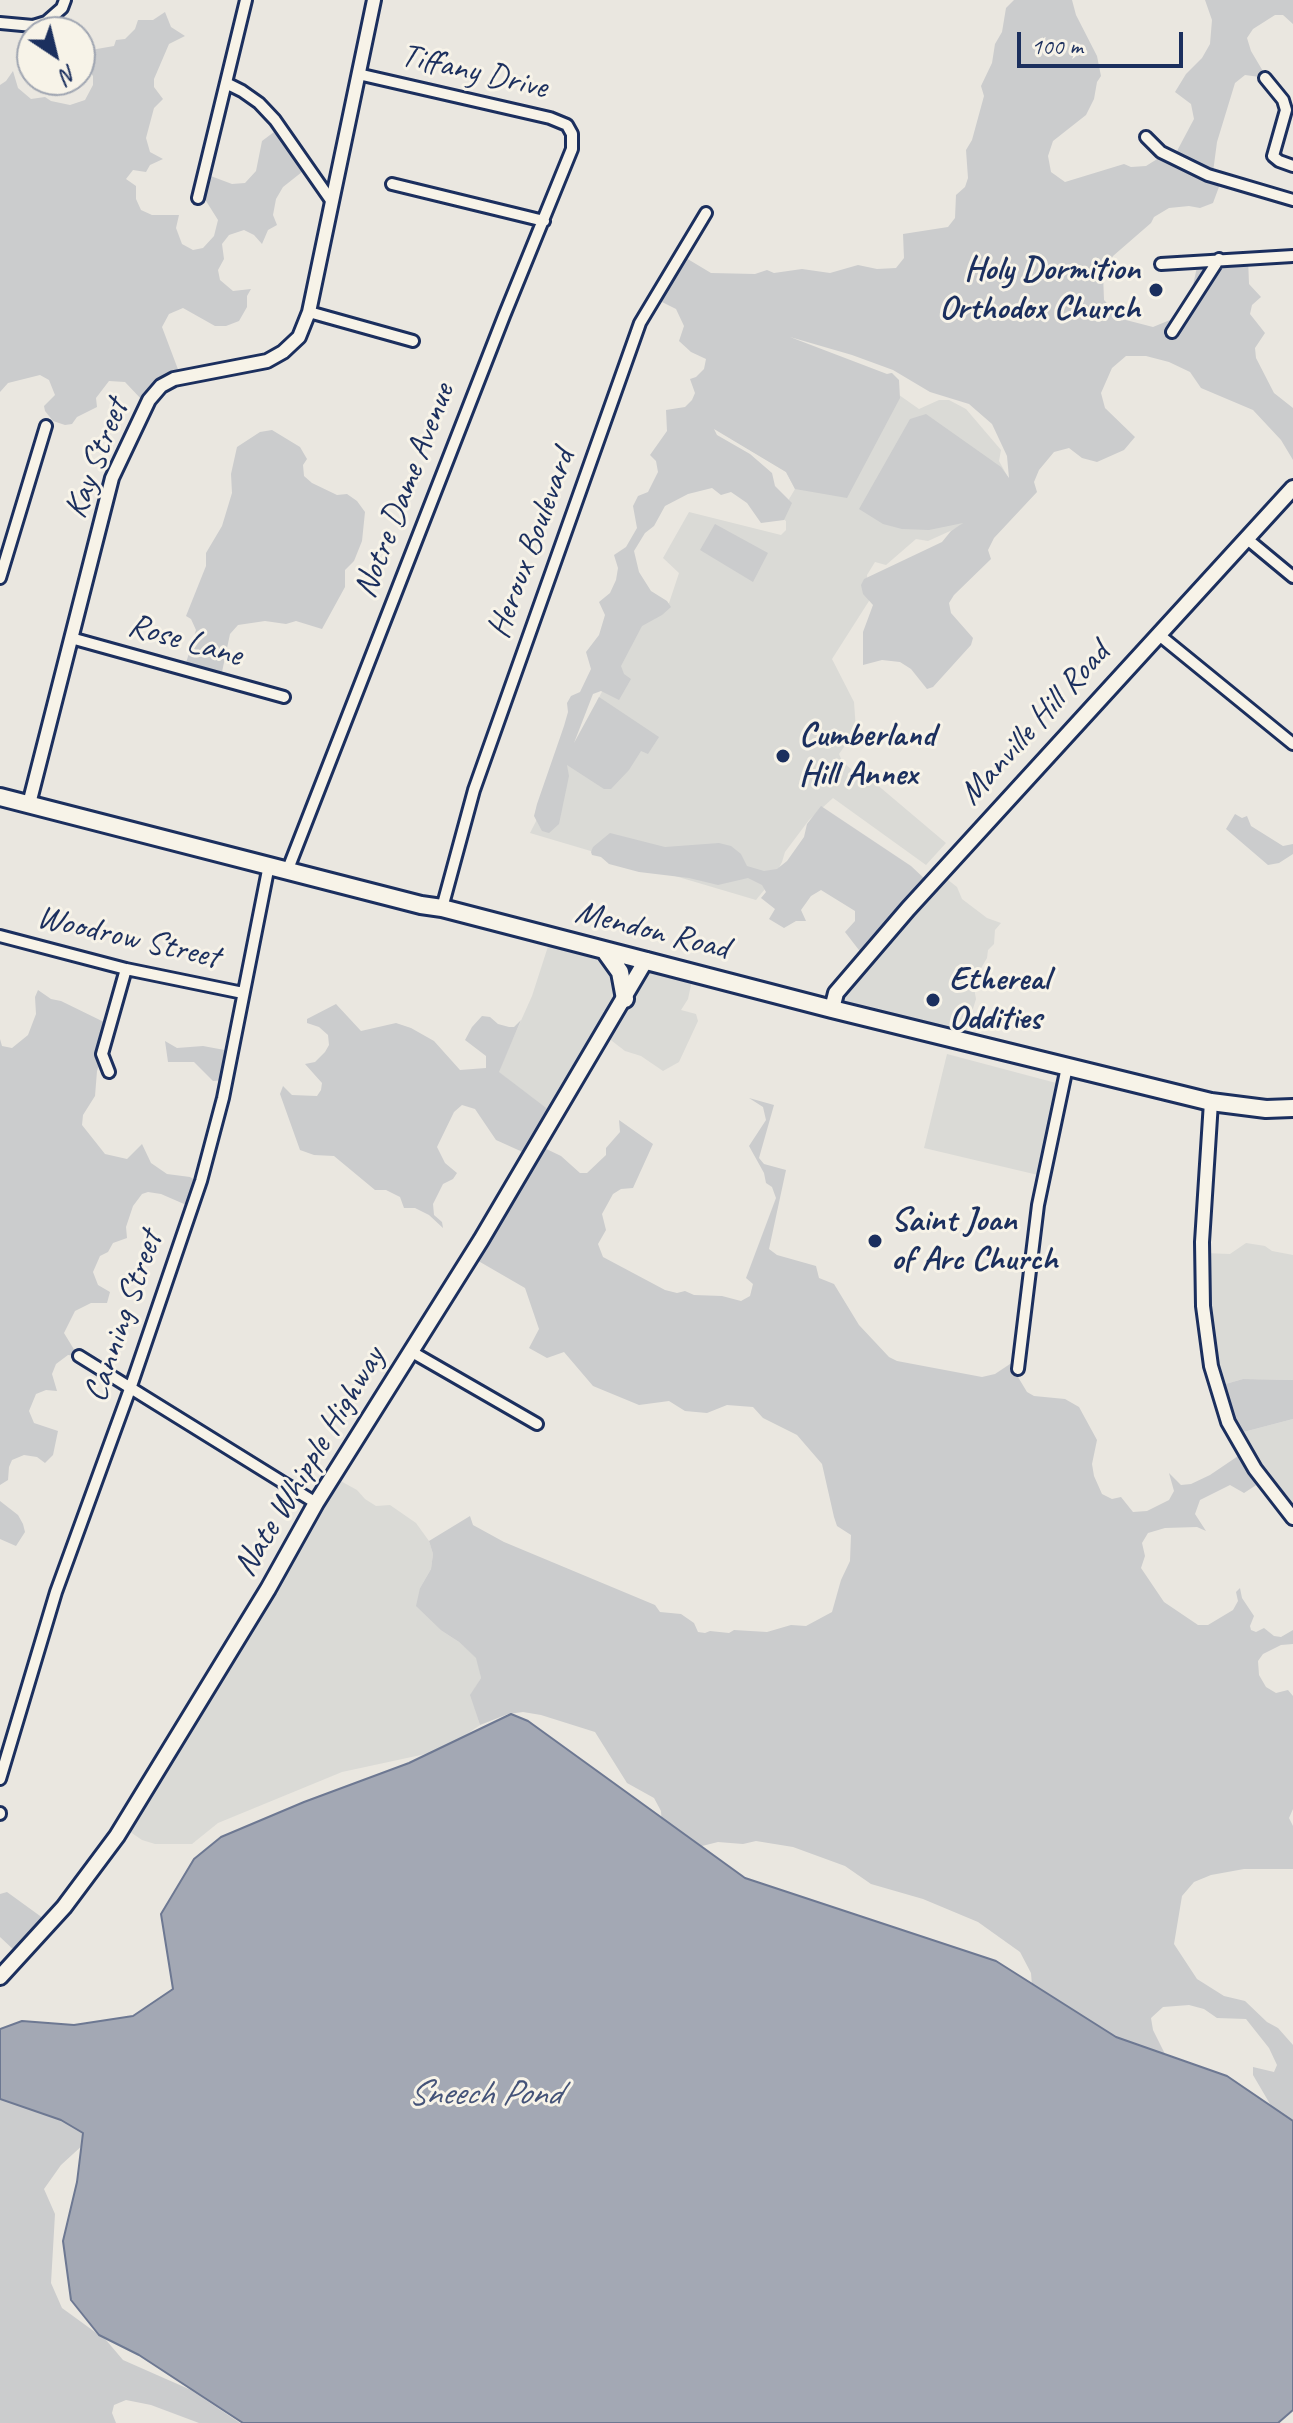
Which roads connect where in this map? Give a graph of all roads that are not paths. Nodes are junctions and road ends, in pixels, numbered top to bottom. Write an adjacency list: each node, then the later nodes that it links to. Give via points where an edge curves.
1 (65, 0): 4 (street, via 46,22)
2 (246, 0): 7 (street)
3 (374, 0): 5 (street, Kay Street)
4 (0, 23)
5 (358, 74): 8 (street, Tiffany Drive, via 550,118 567,125); 13 (street, Kay Street)
6 (1265, 78): 10 (street, via 1286,110 1273,156)
7 (226, 83): 12 (street); 13 (street, via 275,120)
8 (572, 134): 16 (street, Notre Dame Avenue, via 572,149)
9 (1146, 137): 14 (street, via 1161,152 1208,175)
10 (1293, 166)
11 (392, 184): 16 (street)
12 (198, 198)
13 (330, 199): 20 (street, Kay Street)
14 (1293, 200)
15 (706, 213): 36 (street, Heroux Boulevard, via 640,323 474,790)
16 (544, 221): 35 (street, Notre Dame Avenue)
17 (1293, 256): 18 (street)
18 (1219, 259): 19 (street); 21 (street)
19 (1161, 264)
20 (309, 312): 22 (street); 29 (street, Kay Street, via 299,337 267,361 174,379 149,400 112,478)
21 (1172, 332)
22 (413, 341)
23 (46, 426): 27 (street)
24 (1293, 488): 25 (main road, Manville Hill Road)
25 (1246, 538): 26 (street); 28 (main road, Manville Hill Road)
26 (1293, 577)
27 (0, 578)
28 (1158, 634): 31 (street); 43 (main road, Manville Hill Road, via 890,930 836,993)
29 (71, 638): 30 (street, Rose Lane); 33 (street, Kay Street)
30 (284, 697)
31 (1293, 744)
32 (0, 797): 33 (main road, Mendon Road)
33 (29, 804): 34 (main road, Mendon Road)
34 (269, 865): 35 (main road, Mendon Road); 41 (street, Canning Street)
35 (288, 869): 36 (main road, Mendon Road)
36 (442, 908): 38 (main road, Mendon Road)
37 (0, 936): 40 (street, Woodrow Street)
38 (605, 951): 39 (main road, Mendon Road); 42 (main road, via 620,972)
39 (646, 960): 42 (main road, Nate Whipple Highway); 43 (main road, Mendon Road)
40 (126, 969): 41 (street, Woodrow Street); 45 (street, via 102,1054)
41 (243, 993): 51 (street, Canning Street, via 201,1181)
42 (625, 999): 48 (main road, Nate Whipple Highway)
43 (832, 1009): 44 (main road, Mendon Road)
44 (1067, 1067): 46 (main road, Mendon Road); 50 (street, via 1038,1205)
45 (109, 1072)
46 (1211, 1102): 47 (main road, Mendon Road); 54 (street, via 1202,1255 1211,1366 1228,1422)
47 (1293, 1108)
48 (412, 1352): 52 (street); 53 (main road, Nate Whipple Highway)
49 (79, 1356): 51 (street)
50 (1018, 1369)
51 (130, 1389): 53 (street); 55 (street, Canning Street, via 56,1592)
52 (537, 1424)
53 (316, 1503): 56 (main road, Nate Whipple Highway, via 117,1836 64,1907)
54 (1293, 1518)
55 (0, 1779)
56 (0, 1977)

